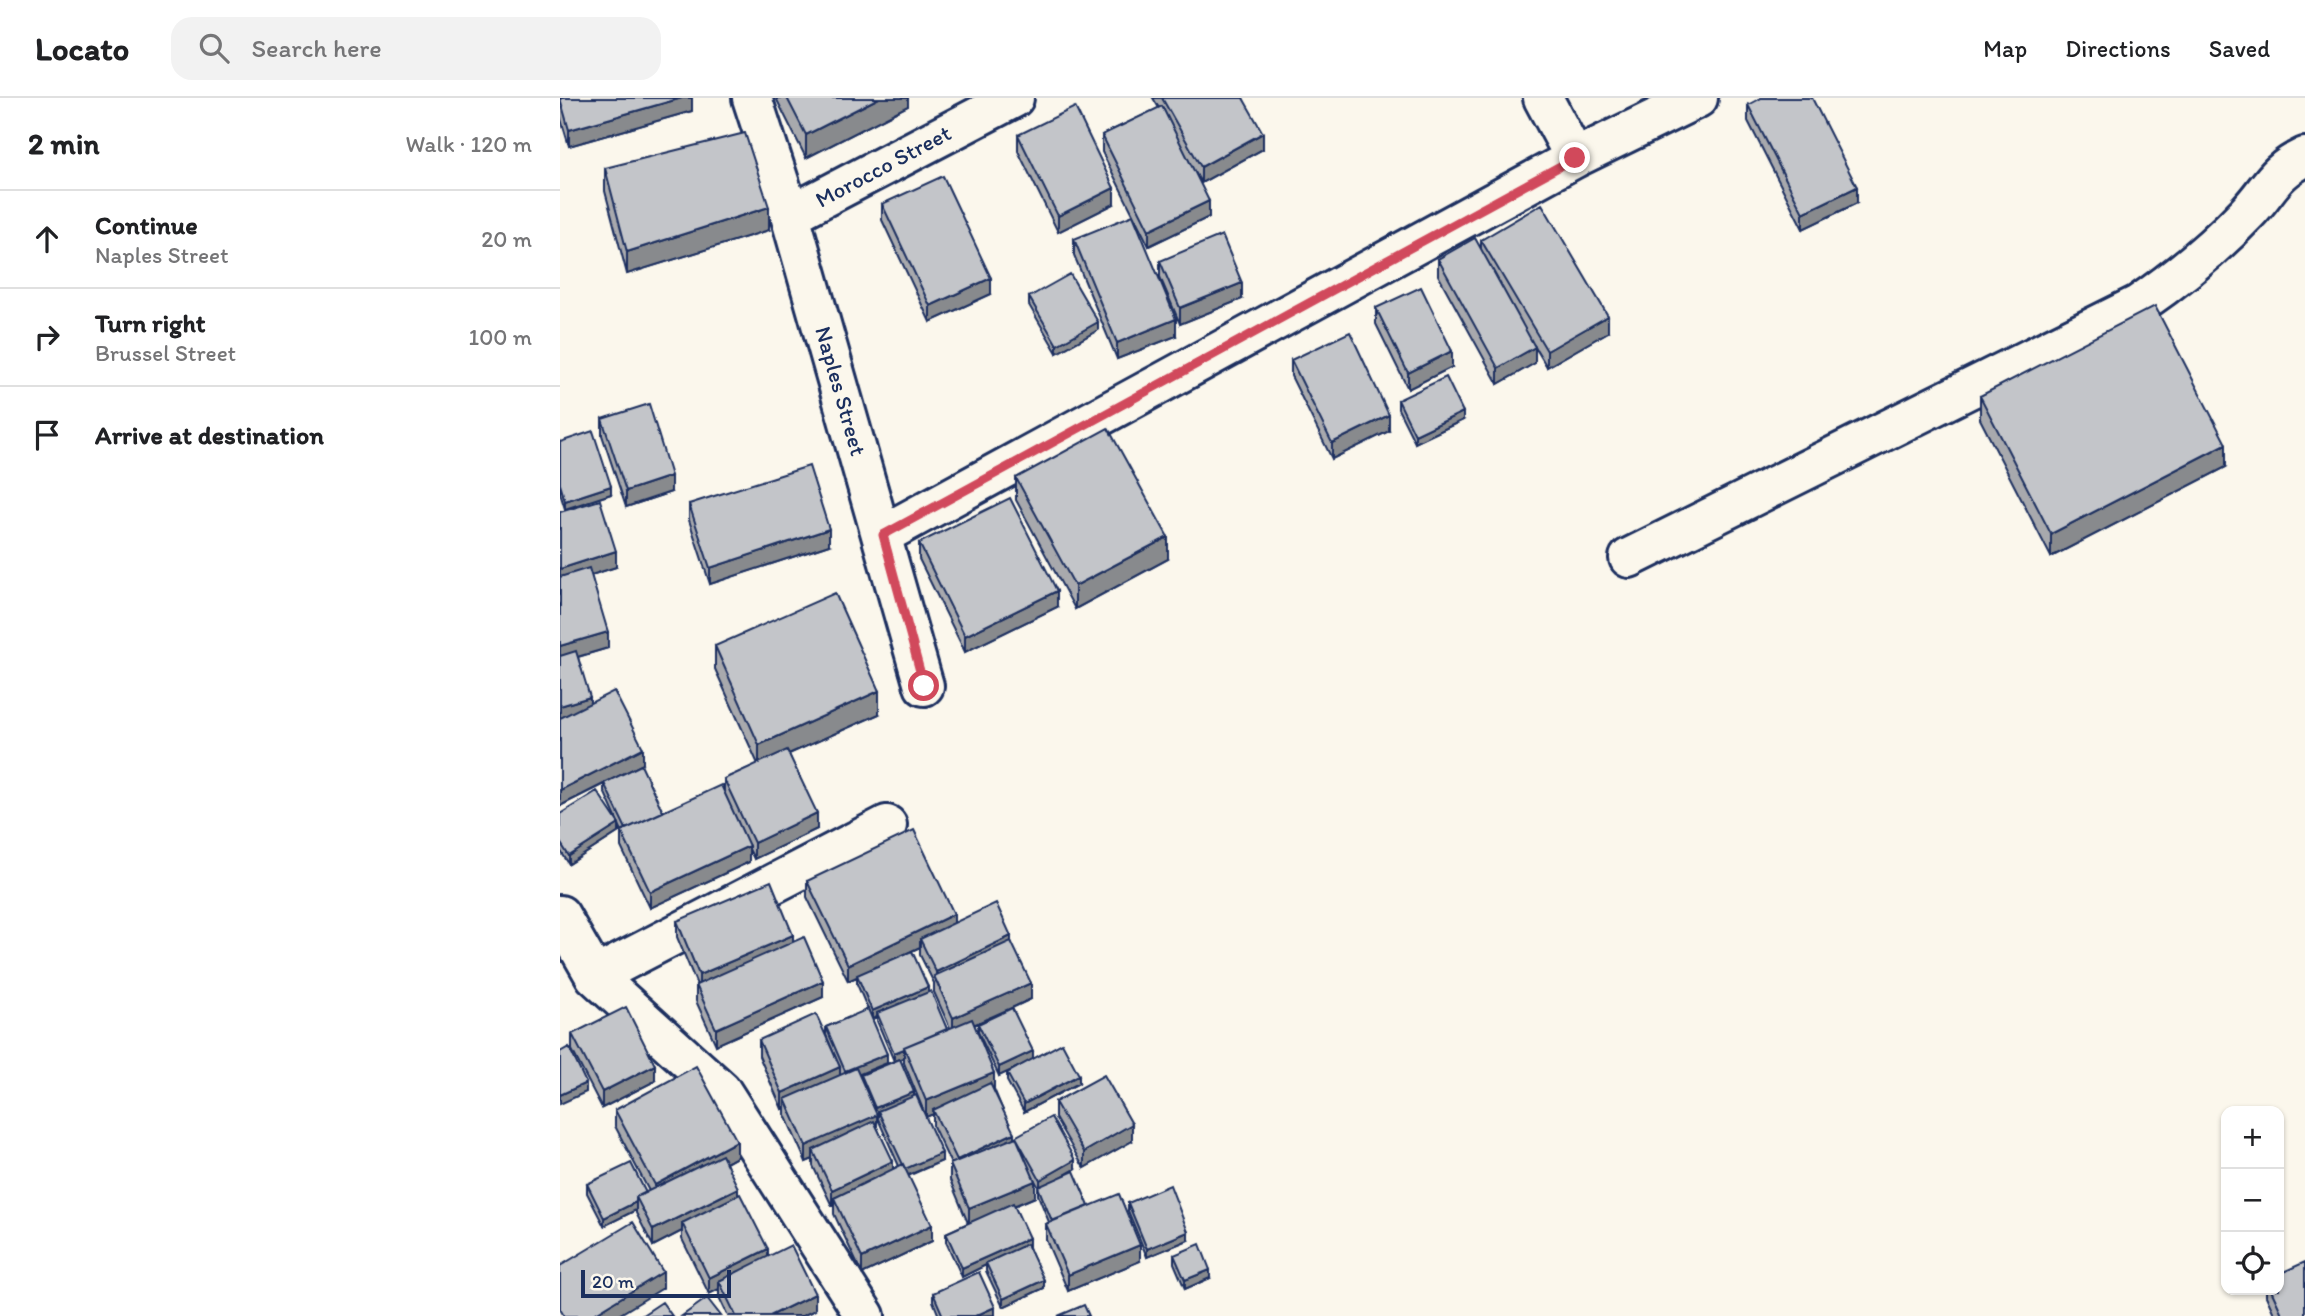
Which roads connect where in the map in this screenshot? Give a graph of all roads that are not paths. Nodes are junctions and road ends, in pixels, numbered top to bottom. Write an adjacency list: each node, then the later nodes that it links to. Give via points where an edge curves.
1 (752, 98): 7 (street, Naples Street)
2 (1014, 98): 7 (street, Morocco Street)
3 (1543, 98): 6 (street)
4 (1698, 98): 6 (street)
5 (2305, 157): 9 (street, via 2283,167 2248,212 2189,269 2138,305)
6 (1575, 158): 8 (street)
7 (790, 215): 8 (street, Naples Street)
8 (883, 535): 10 (street, Naples Street)
9 (1629, 558)
10 (924, 686)
11 (887, 825): 13 (street)
12 (560, 915): 13 (street)
13 (595, 976): 14 (street, via 721,1090)
14 (865, 1316)

